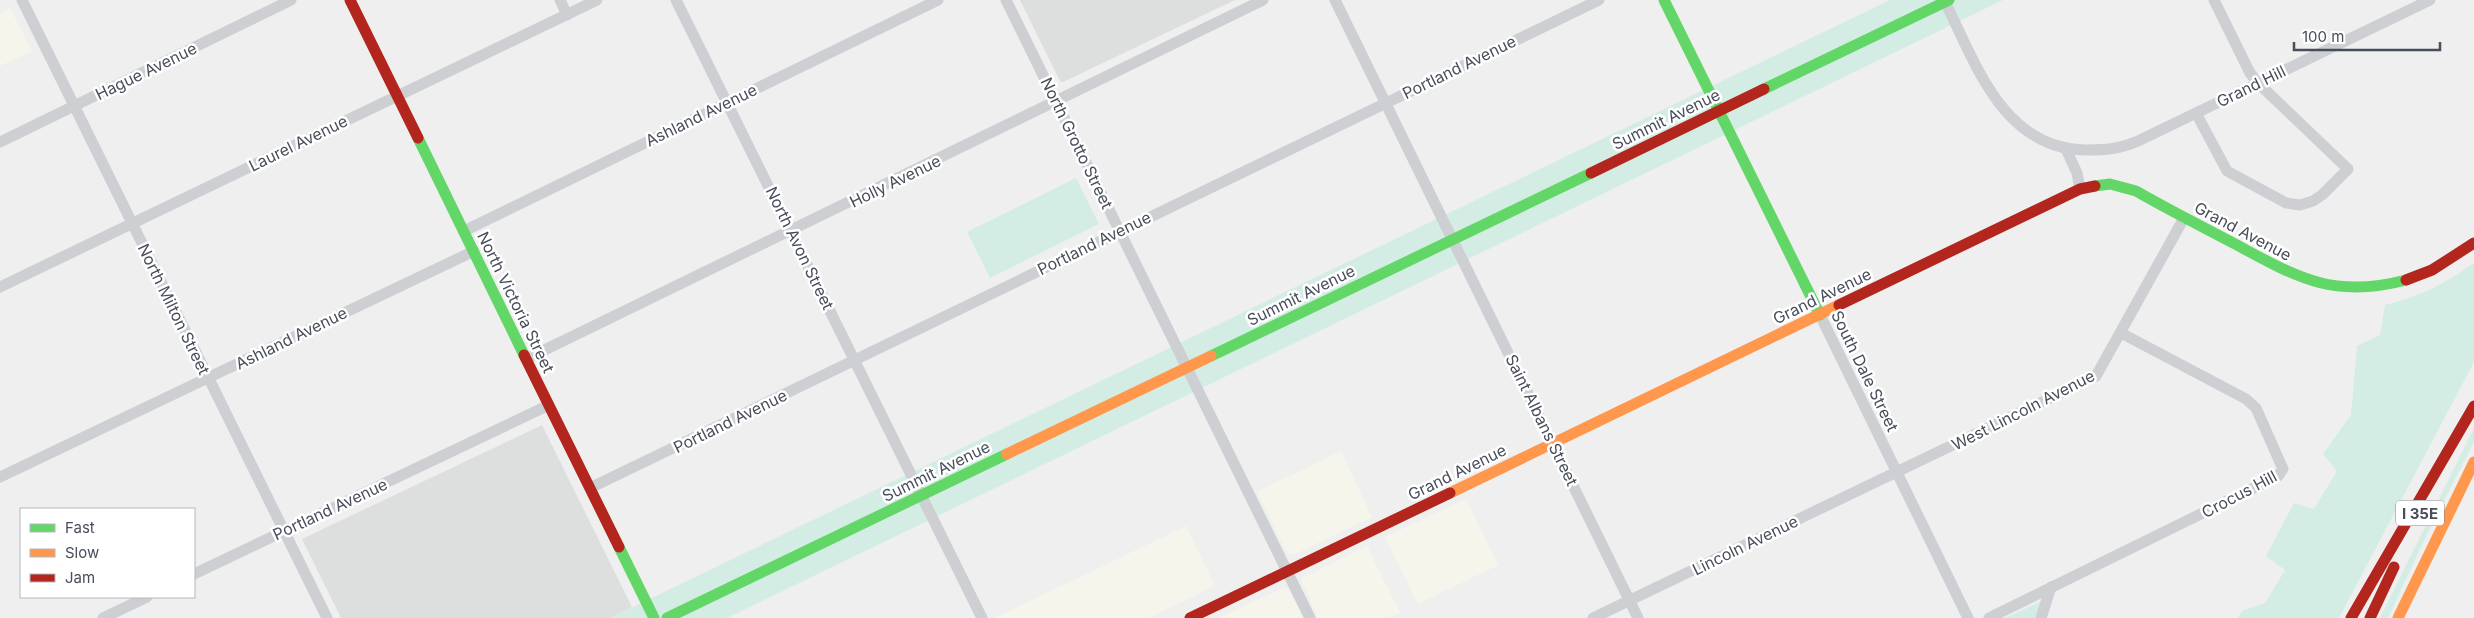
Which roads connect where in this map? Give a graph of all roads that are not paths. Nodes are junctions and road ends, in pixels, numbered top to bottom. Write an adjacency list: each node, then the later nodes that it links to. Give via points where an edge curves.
1 (22, 0): 22 (street, North Milton Street)
2 (291, 0): 22 (street, Hague Avenue)
3 (350, 0): 18 (main road, North Victoria Street)
4 (560, 0): 16 (street)
5 (597, 0): 16 (street, Laurel Avenue)
6 (676, 0): 21 (street, North Avon Street)
7 (938, 0): 21 (street, Ashland Avenue)
8 (1006, 0): 19 (street, North Grotto Street)
9 (1263, 0): 19 (street, Holly Avenue)
10 (1335, 0): 20 (street, Saint Albans Street)
11 (1599, 0): 20 (street, Portland Avenue)
12 (1664, 0): 23 (main road, South Dale Street)
13 (2214, 0): 17 (street)
14 (2430, 0): 17 (street, Grand Hill)
15 (1947, 1): 23 (main road, Summit Avenue); 26 (street, via 1990,91 2006,113 2033,134)
16 (567, 15): 18 (street, Laurel Avenue)
17 (2258, 83): 24 (street, Grand Hill); 24 (street, via 2348,169 2313,201 2300,205 2286,203 2227,171)
18 (397, 96): 29 (street, Laurel Avenue); 31 (main road, North Victoria Street)
19 (1056, 101): 30 (street, North Grotto Street); 32 (street, Holly Avenue)
20 (1386, 102): 30 (street, Portland Avenue); 33 (street, Saint Albans Street)
21 (727, 103): 31 (street, Ashland Avenue); 32 (street, North Avon Street)
22 (74, 106): 25 (street, Hague Avenue); 29 (street, North Milton Street)
23 (1720, 112): 33 (main road, Summit Avenue); 37 (main road, South Dale Street)
24 (2196, 113): 26 (street, Grand Hill, via 2122,148)
25 (0, 142)
26 (2066, 149): 27 (street)
27 (2080, 189): 28 (main road, Grand Avenue, via 2110,184 2124,187); 37 (main road, Grand Avenue)
28 (2184, 218): 34 (main road, Grand Avenue, via 2291,274 2346,287 2388,286 2418,278 2456,258); 38 (street, West Lincoln Avenue)
29 (132, 223): 36 (street, Laurel Avenue); 42 (street, North Milton Street)
30 (1121, 230): 40 (street, Portland Avenue); 41 (street, North Grotto Street)
31 (464, 231): 35 (main road, North Victoria Street)
32 (792, 231): 39 (street, Holly Avenue); 40 (street, North Avon Street)
33 (1454, 239): 41 (main road, Summit Avenue); 45 (street, Saint Albans Street)
34 (2474, 243)
35 (474, 251): 39 (main road, North Victoria Street); 42 (street, Ashland Avenue)
36 (0, 287)
37 (1820, 315): 45 (main road, Grand Avenue); 47 (street, South Dale Street)
38 (2122, 333): 47 (street, West Lincoln Avenue, via 2096,376); 54 (street, Crocus Hill, via 2256,408 2284,469 2278,476)
39 (526, 359): 43 (main road, North Victoria Street)
40 (856, 361): 49 (street, Portland Avenue); 50 (street, North Avon Street)
41 (1188, 367): 50 (main road, Summit Avenue); 52 (street, North Grotto Street)
42 (208, 378): 48 (street, Ashland Avenue); 51 (street, North Milton Street)
43 (548, 405): 49 (main road, North Victoria Street); 51 (street, Portland Avenue)
44 (2474, 408): 69 (main road); 70 (main road, I 35E)
45 (1554, 443): 52 (main road, Grand Avenue); 56 (street, Saint Albans Street)
46 (2474, 462): 71 (main road, I 35E)
47 (1897, 472): 56 (street, Lincoln Avenue); 66 (street, South Dale Street)
48 (0, 477)
49 (590, 488): 59 (main road, North Victoria Street)
50 (922, 496): 60 (main road, Summit Avenue); 61 (street, North Avon Street)
51 (283, 532): 53 (street, Portland Avenue); 58 (street, North Milton Street)
52 (1287, 571): 62 (main road, Grand Avenue); 63 (street, North Grotto Street)
53 (195, 574)
54 (2051, 587): 67 (street); 68 (street)
55 (145, 598): 57 (street)
56 (1630, 600): 64 (street, Lincoln Avenue); 65 (street, Saint Albans Street)
57 (103, 618)
58 (327, 618)
59 (654, 618)
60 (667, 618)
61 (982, 618)
62 (1190, 618)
63 (1310, 618)
64 (1594, 618)
65 (1638, 618)
66 (1968, 618)
67 (1989, 618)
68 (2041, 618)
69 (2352, 618)
70 (2370, 618)
71 (2398, 618)

